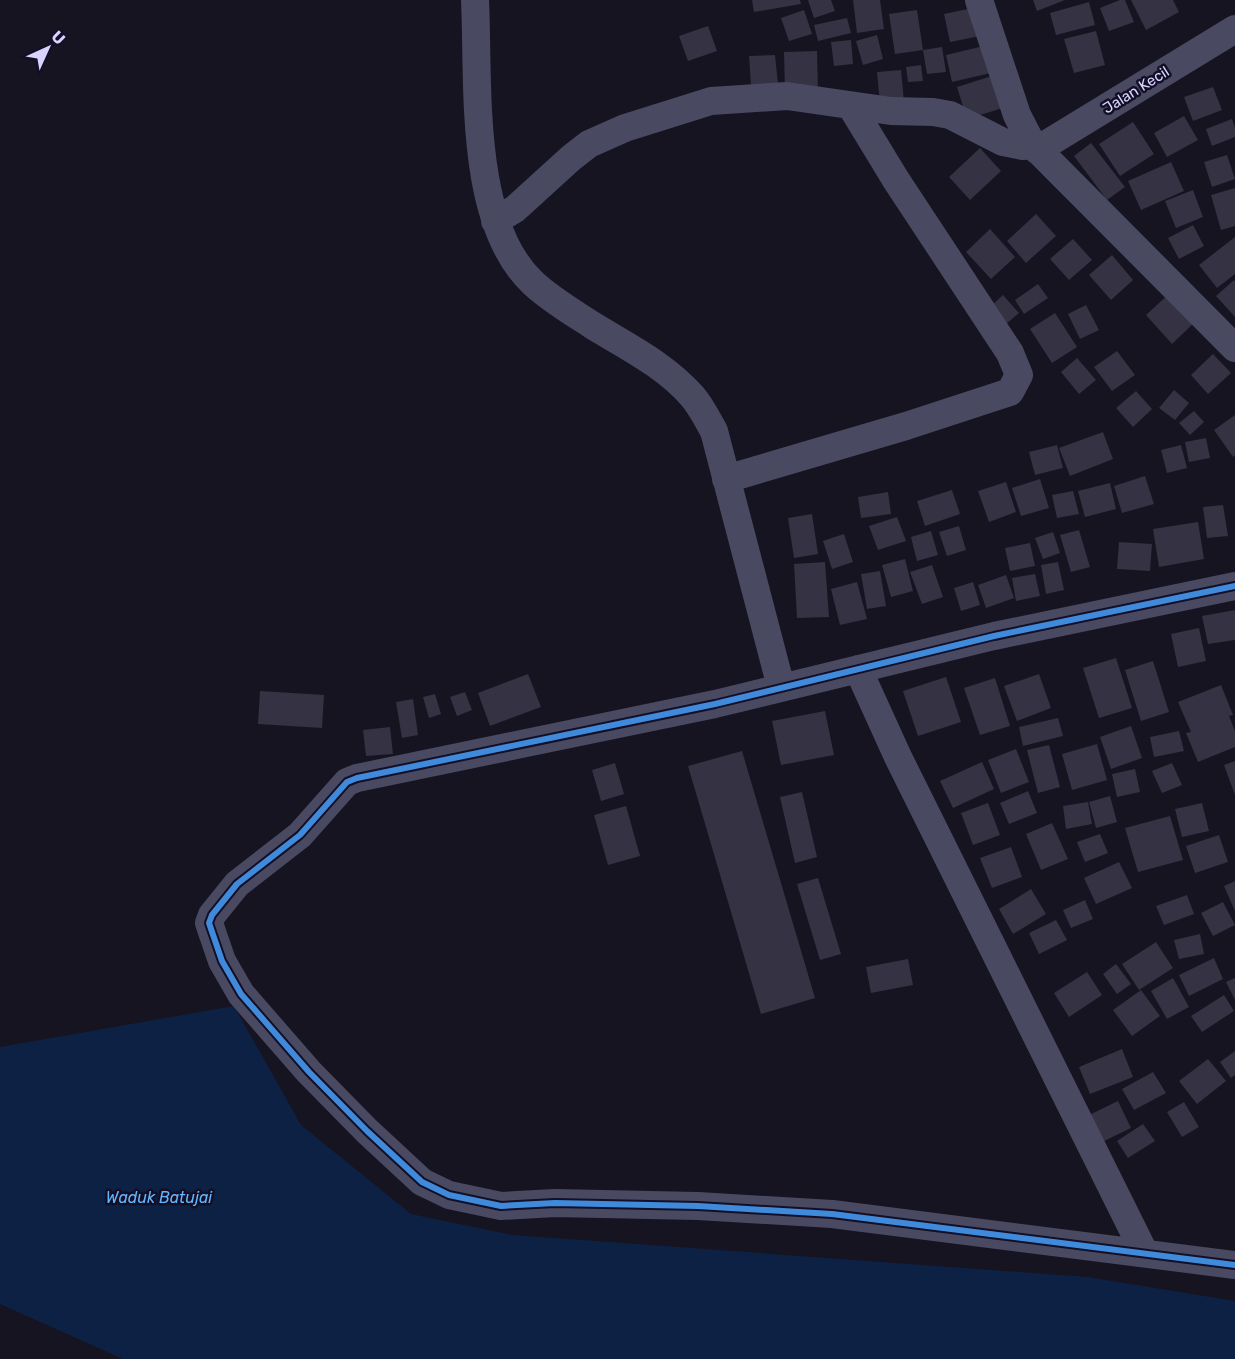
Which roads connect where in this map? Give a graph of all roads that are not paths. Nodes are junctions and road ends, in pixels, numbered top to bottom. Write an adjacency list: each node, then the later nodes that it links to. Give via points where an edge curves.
1 (475, 0): 6 (street, via 480,131)
2 (979, 0): 5 (street, via 1017,115)
3 (1235, 29): 5 (street, Jalan Kecil)
4 (851, 106): 5 (street, via 950,115 1004,142); 6 (street, via 787,96 711,101 625,128 589,144 515,209); 8 (street, via 1010,353 1019,375 1010,392)
5 (1035, 147): 7 (street)
6 (495, 221): 8 (street, via 506,247 533,283 666,372 692,396 714,430)
7 (1235, 348)
8 (726, 479): 11 (street)
9 (1235, 586): 10 (street)
10 (858, 669): 11 (street); 12 (street)
11 (781, 687): 12 (street, via 347,782 300,835 247,875 212,915 209,923 222,962 268,1027 367,1131 422,1182 449,1195 501,1206 698,1206 832,1214)
12 (1144, 1252): 13 (street)
13 (1235, 1265)

